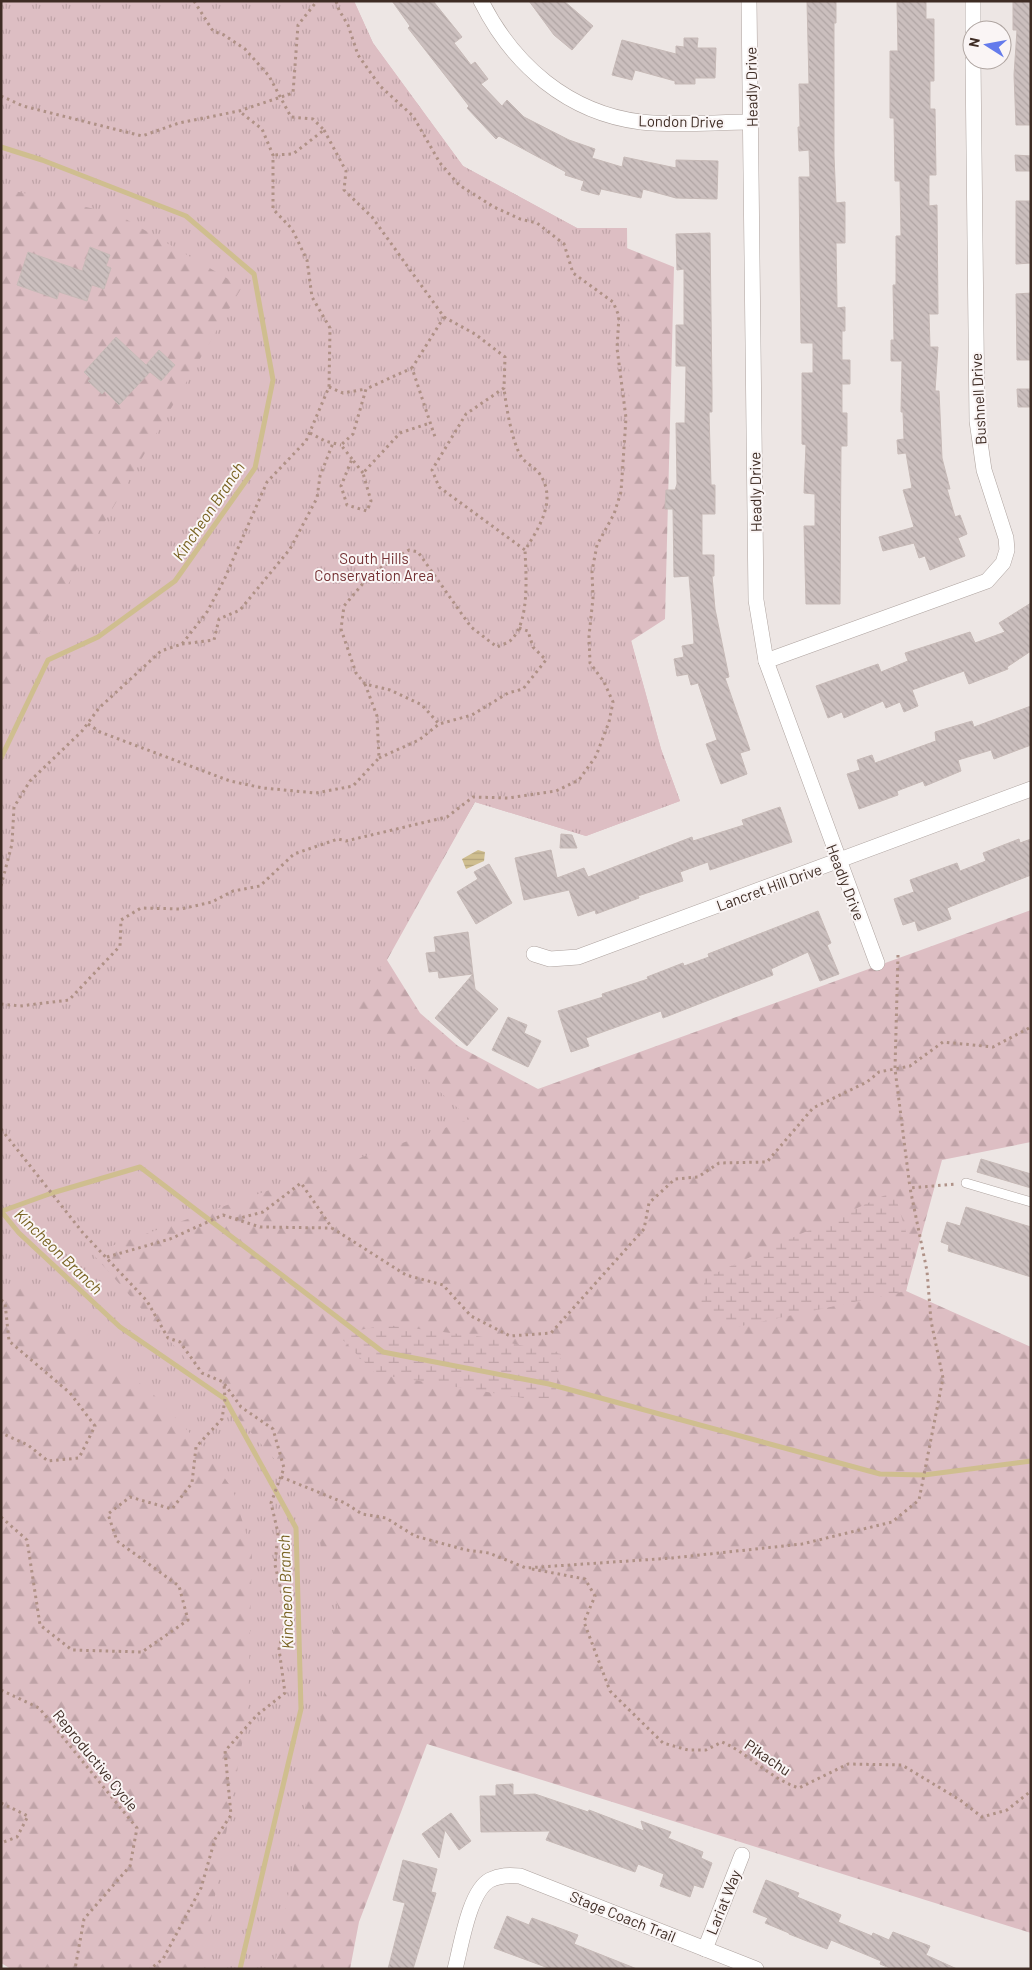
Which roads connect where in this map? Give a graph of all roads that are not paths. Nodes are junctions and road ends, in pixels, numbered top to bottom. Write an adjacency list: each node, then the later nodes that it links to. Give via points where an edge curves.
1 (481, 1): 6 (street, London Drive, via 504,38 537,78 579,104 641,122)
2 (749, 1): 6 (street, Headly Drive)
3 (973, 1): 4 (street)
4 (973, 20)
5 (973, 70): 7 (street, Bushnell Drive, via 977,420 984,470 1006,538 1003,563 987,581)
6 (751, 122): 7 (street, Headly Drive, via 756,600)
7 (766, 661): 9 (street, Headly Drive)
8 (1031, 789): 9 (street, Lancret Hill Drive)
9 (838, 861): 10 (street, Lancret Hill Drive, via 578,957 550,959); 11 (street, Headly Drive)
10 (534, 954)
11 (877, 963)
12 (966, 1183): 13 (lane)
13 (1031, 1202)
14 (742, 1855): 15 (street, Lariat Way)
15 (705, 1949): 16 (street, Stage Coach Trail, via 520,1876 503,1875 488,1880 477,1895); 17 (street, Stage Coach Trail)
16 (455, 1969)
17 (756, 1969)

